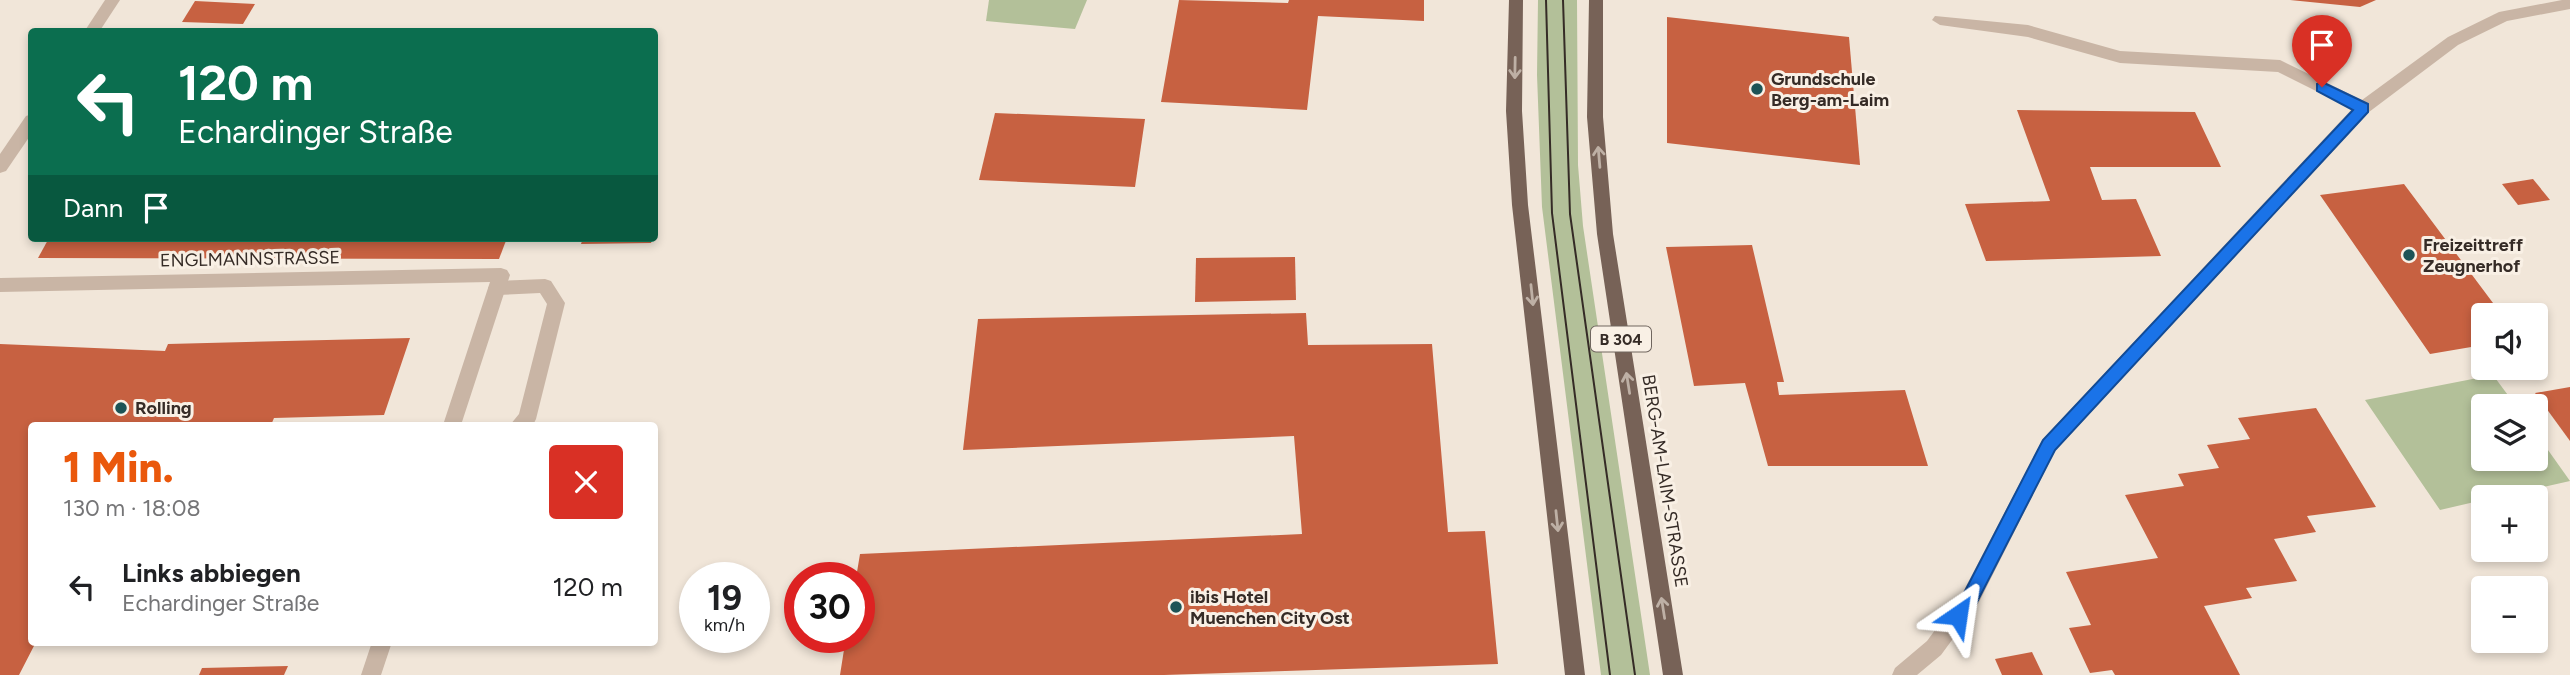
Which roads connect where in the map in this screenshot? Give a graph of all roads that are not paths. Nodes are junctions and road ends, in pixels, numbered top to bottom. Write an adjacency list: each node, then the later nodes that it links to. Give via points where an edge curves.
1 (113, 0): 6 (street)
2 (1516, 0): 16 (main road, one-way to 16, via 1514,111 1520,205)
3 (1596, 0): 17 (main road, BERG-AM-LAIM-STRASSE / B 304, one-way to 3, via 1605,234 1595,117)
4 (2570, 2): 7 (street, via 2504,16 2453,41)
5 (1940, 20): 7 (street, via 2028,31 2120,57 2280,66)
6 (94, 28)
7 (2363, 108): 18 (street, via 2049,445 1970,598 1934,648)
8 (28, 126): 9 (street)
9 (0, 167)
10 (499, 281): 11 (street, ENGLMANNSTRASSE); 12 (street); 13 (street, ENGLMANNSTRASSE, via 545,286 556,303)
11 (0, 285)
12 (453, 422)
13 (523, 422)
14 (381, 646): 15 (street)
15 (371, 675)
16 (1575, 675)
17 (1673, 675)
18 (1902, 675)

